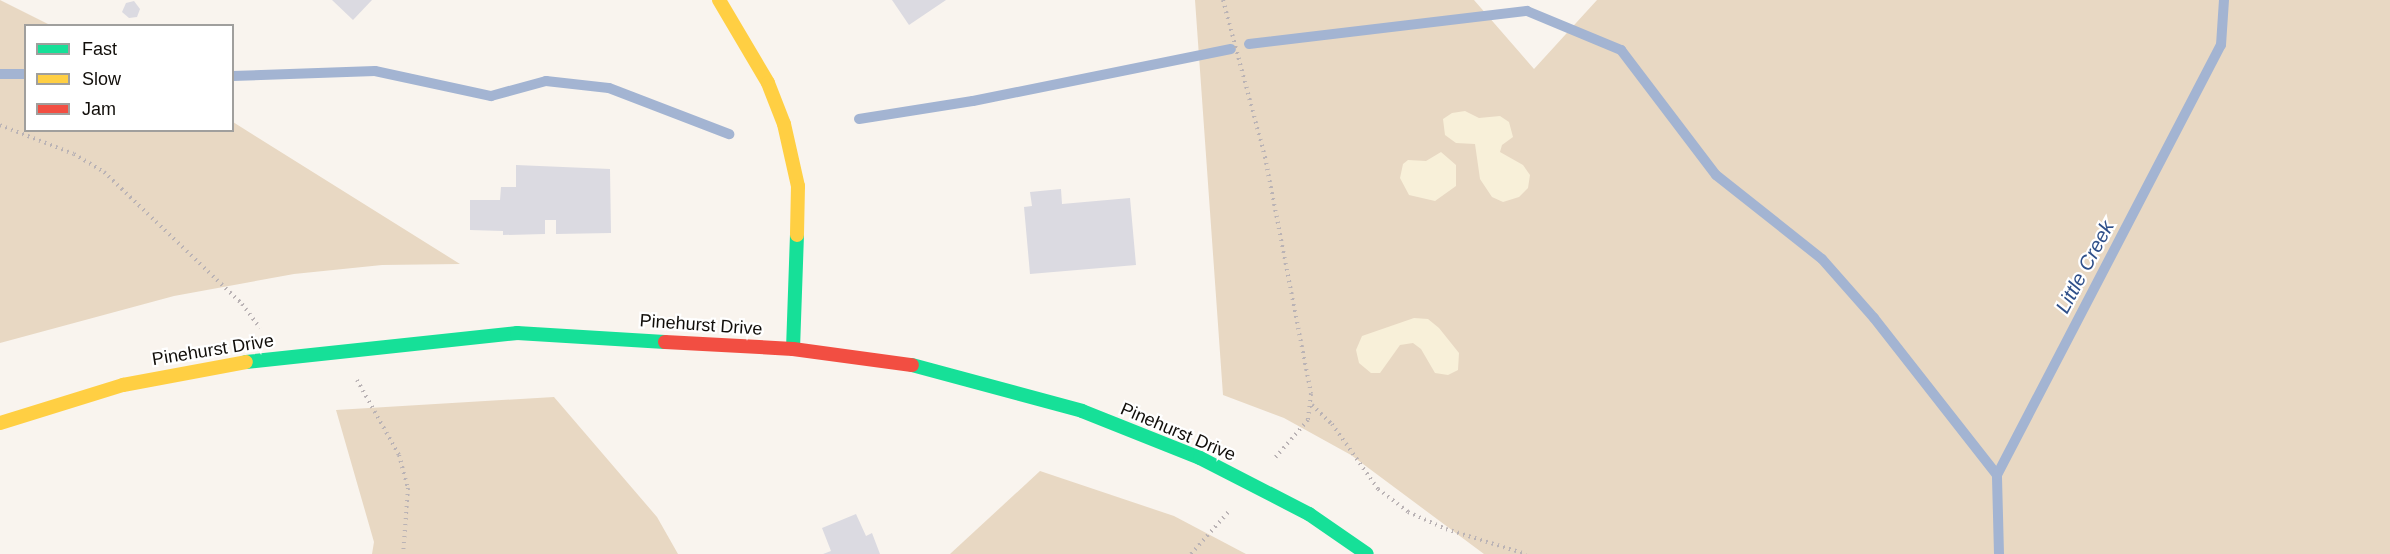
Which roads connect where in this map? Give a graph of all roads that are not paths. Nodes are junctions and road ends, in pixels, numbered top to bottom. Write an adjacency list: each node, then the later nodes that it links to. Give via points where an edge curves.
1 (719, 0): 2 (street, via 768,83 784,124 798,186)
2 (793, 349): 3 (street, Pinehurst Drive, via 517,333 352,348 204,367 123,385); 4 (street, Pinehurst Drive, via 930,368 1082,411 1200,458 1309,514)
3 (0, 423)
4 (1367, 554)

